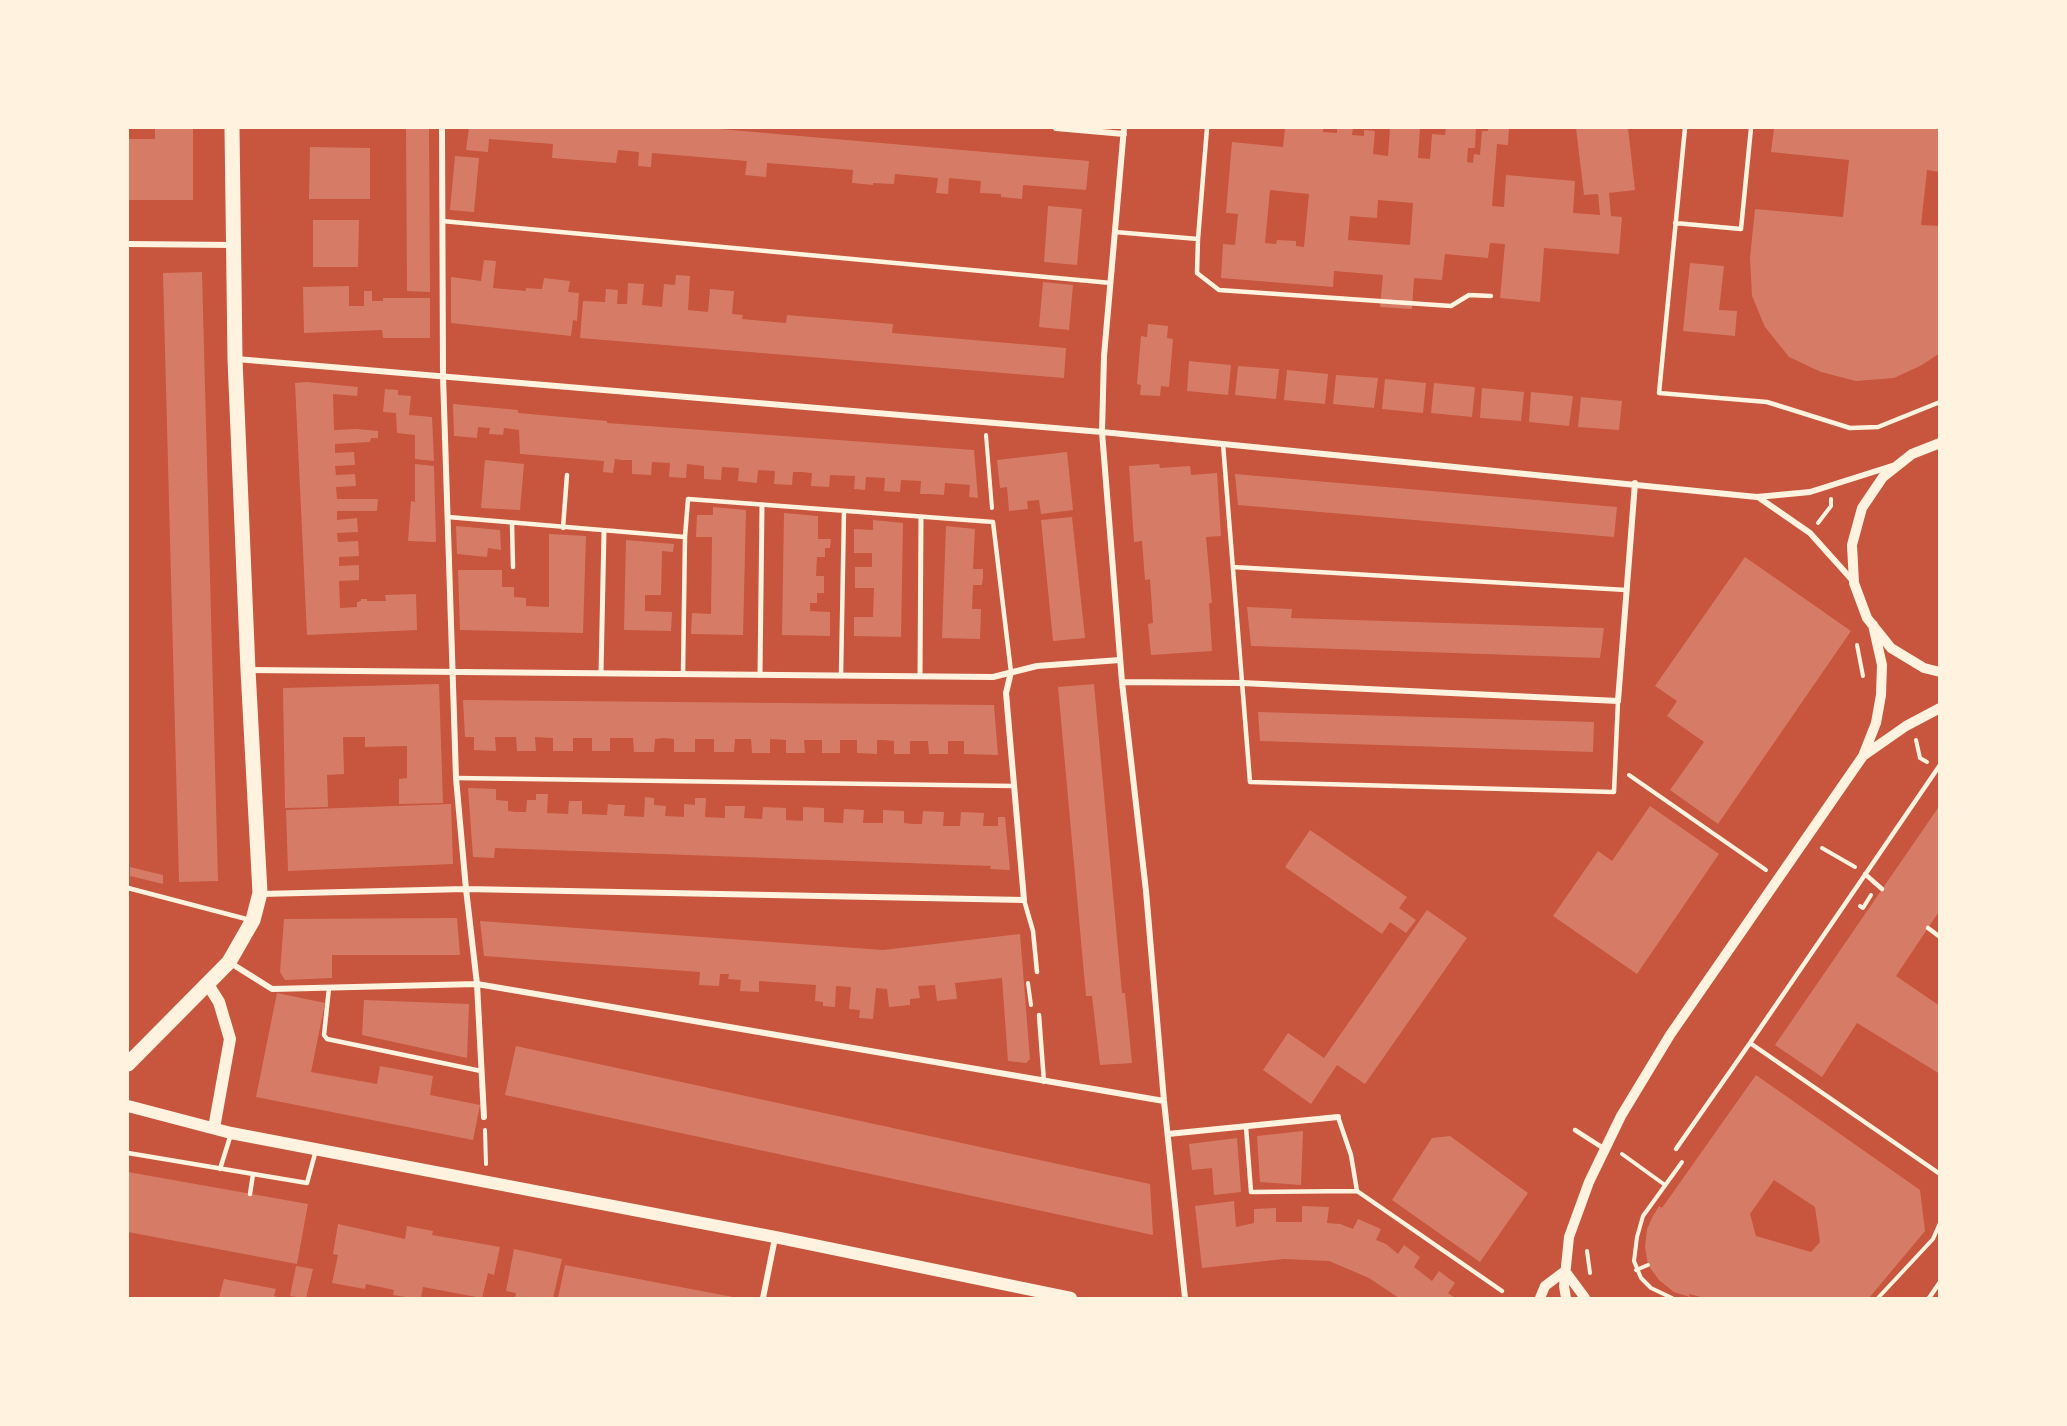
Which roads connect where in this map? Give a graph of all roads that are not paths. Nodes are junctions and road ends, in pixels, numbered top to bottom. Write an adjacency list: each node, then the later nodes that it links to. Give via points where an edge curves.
1 (232, 128): 13 (main road)
2 (442, 128): 8 (street)
3 (1056, 128): 7 (street)
4 (1207, 128): 11 (lane)
5 (1685, 128): 9 (lane)
6 (1751, 128): 9 (lane, via 1741,229)
7 (1124, 131): 10 (street)
8 (442, 221): 14 (lane); 17 (street)
9 (1675, 223): 18 (lane, via 1659,393 1767,402 1850,428 1878,427)
10 (1115, 232): 11 (lane); 14 (street)
11 (1198, 239): 15 (lane, via 1197,273 1219,290 1451,306 1469,295)
12 (128, 244): 13 (street)
13 (234, 245): 16 (main road)
14 (1111, 283): 19 (street)
15 (1491, 297)
16 (235, 359): 17 (street); 40 (main road)
17 (443, 376): 19 (street); 28 (street)
18 (1940, 402)
19 (1102, 432): 21 (street); 39 (street)
20 (1940, 443): 22 (street)
21 (1223, 444): 24 (street); 35 (lane)
22 (1899, 464): 25 (street, via 1810,492); 36 (street, via 1883,477 1862,508 1852,545)
23 (567, 475): 31 (lane)
24 (1635, 483): 25 (street); 37 (street)
25 (1757, 497): 36 (street, via 1810,533)
26 (762, 505): 27 (lane); 33 (lane, via 688,499); 46 (street)
27 (844, 511): 29 (lane); 47 (lane)
28 (448, 517): 30 (lane); 41 (street)
29 (921, 517): 42 (lane, via 993,522); 48 (street)
30 (512, 523): 31 (lane); 34 (lane)
31 (563, 528): 32 (lane)
32 (604, 531): 33 (lane); 44 (street)
33 (685, 537): 45 (lane)
34 (513, 567)
35 (1233, 567): 37 (lane); 50 (lane)
36 (1854, 583): 38 (street)
37 (1626, 590): 51 (street)
38 (1873, 625): 43 (street, via 1891,648 1924,668); 53 (street, via 1882,665 1881,695 1876,723)
39 (1120, 660): 42 (street, via 1037,666); 49 (street)
40 (248, 670): 41 (street); 61 (main road)
41 (452, 672): 44 (street); 55 (street)
42 (1011, 672): 48 (street, via 993,677); 56 (street, via 1006,693)
43 (1940, 672)
44 (601, 673): 45 (street)
45 (683, 674): 46 (street)
46 (760, 675): 47 (street)
47 (841, 675): 48 (street)
48 (920, 676)
49 (1122, 682): 50 (street); 76 (street, via 1146,891)
50 (1242, 683): 51 (street); 51 (lane, via 1250,782 1614,792)
51 (1618, 700)
52 (1940, 708): 53 (street)
53 (1863, 756): 85 (street, via 1670,1035)
54 (1940, 765): 57 (lane)
55 (456, 778): 56 (lane); 59 (street)
56 (1014, 786): 62 (street)
57 (1865, 874): 60 (lane); 72 (lane)
58 (128, 888): 63 (lane)
59 (466, 889): 61 (street); 62 (street); 69 (street)
60 (1882, 889)
61 (260, 893): 63 (main road)
62 (1024, 900): 67 (lane, via 1033,930)
63 (253, 921): 66 (main road)
64 (1928, 928): 65 (lane)
65 (1940, 937)
66 (229, 962): 68 (main road); 70 (street, via 272,990)
67 (1036, 972)
68 (207, 983): 73 (main road); 81 (main road, via 219,1002 230,1039)
69 (477, 984): 70 (street); 74 (street); 75 (street)
70 (329, 988): 74 (lane, via 324,1035 327,1039)
71 (1039, 1015): 75 (lane)
72 (1750, 1043): 87 (lane); 91 (lane)
73 (128, 1064)
74 (481, 1071): 78 (street)
75 (1044, 1082): 76 (street)
76 (1164, 1101): 84 (street)
77 (128, 1106): 81 (main road)
78 (484, 1117)
79 (1338, 1117): 80 (street); 92 (lane, via 1352,1155)
80 (1246, 1127): 84 (street); 92 (lane, via 1251,1192)
81 (214, 1128): 83 (main road)
82 (1575, 1130): 85 (lane)
83 (231, 1133): 86 (main road); 89 (lane)
84 (1168, 1134): 100 (street)
85 (1607, 1146): 95 (street, via 1569,1237)
86 (317, 1148): 90 (lane, via 307,1183); 94 (main road)
87 (1676, 1149)
88 (128, 1153): 89 (lane)
89 (220, 1169): 90 (lane)
90 (253, 1174): 93 (lane)
91 (1940, 1174)
92 (1357, 1191): 97 (lane)
93 (250, 1194)
94 (775, 1237): 98 (street); 99 (main road)
95 (1565, 1271): 101 (street, via 1545,1286); 102 (street); 103 (street)
96 (1940, 1282): 104 (lane)
97 (1502, 1292)
98 (763, 1299)
99 (1071, 1299)
100 (1185, 1299)
101 (1540, 1299)
102 (1566, 1299)
103 (1585, 1299)
104 (1929, 1299)

